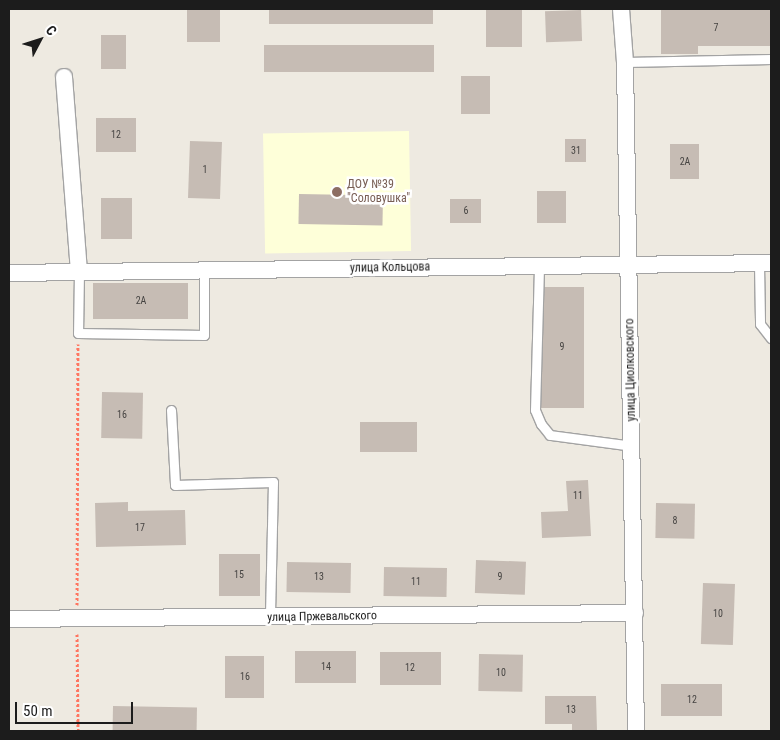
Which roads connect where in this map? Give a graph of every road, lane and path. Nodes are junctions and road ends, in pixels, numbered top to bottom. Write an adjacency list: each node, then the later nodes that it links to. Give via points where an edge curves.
1 (621, 9): 3 (street, улица Циолковского)
2 (771, 59): 3 (lane)
3 (626, 62): 6 (street, улица Циолковского)
4 (64, 77): 9 (street)
5 (765, 263): 6 (street, улица Кольцова); 12 (lane, via 760,324)
6 (629, 265): 7 (street, улица Кольцова); 14 (street, улица Циолковского)
7 (538, 266): 8 (street, улица Кольцова); 14 (lane, via 535,410 541,424 550,434)
8 (204, 271): 9 (street, улица Кольцова); 11 (lane, via 204,335)
9 (78, 272): 10 (street, улица Кольцова); 11 (lane)
10 (9, 273)
11 (78, 333): 18 (path)
12 (771, 338)
13 (171, 410): 16 (lane, via 175,485 273,482)
14 (632, 446): 15 (street, улица Циолковского)
15 (636, 613): 16 (street, улица Пржевальского); 20 (street, улица Циолковского)
16 (270, 617): 18 (street, улица Пржевальского)
17 (9, 619): 18 (street, улица Пржевальского)
18 (77, 620): 19 (path)
19 (78, 731)
20 (636, 731)

